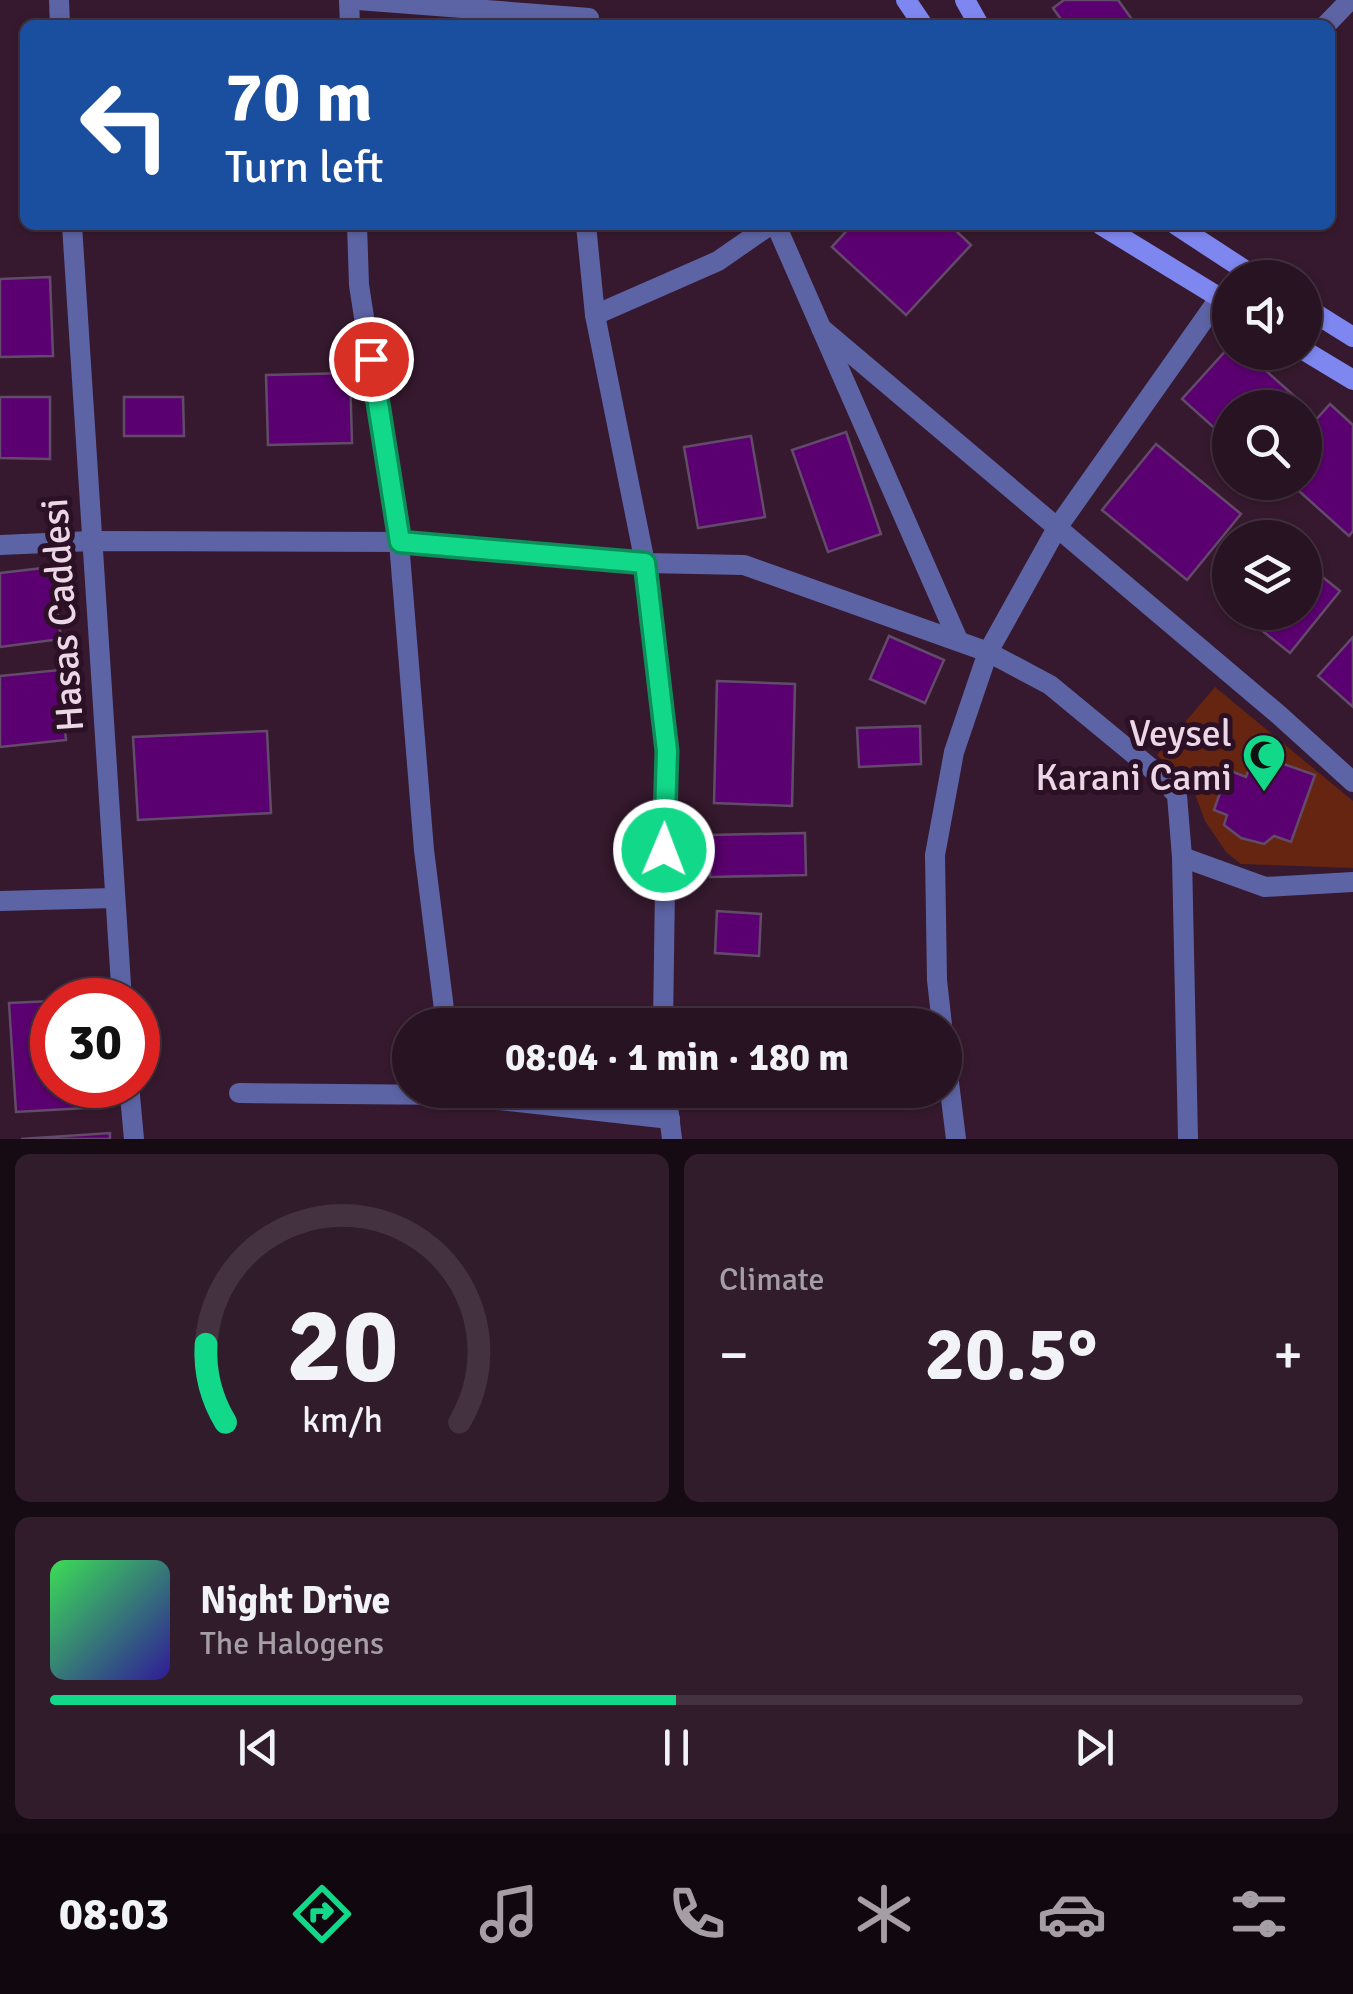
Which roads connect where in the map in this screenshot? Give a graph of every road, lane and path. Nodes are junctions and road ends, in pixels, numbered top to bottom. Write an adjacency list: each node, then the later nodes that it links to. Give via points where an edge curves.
1 (358, 0): 3 (street)
2 (1350, 0): 4 (street)
3 (591, 14)
4 (1331, 20)
5 (72, 230): 22 (street, Hasas Caddesi)
6 (357, 230): 23 (street)
7 (586, 230): 14 (street)
8 (765, 230): 14 (street, via 718,261)
9 (775, 230): 17 (street)
10 (1109, 230): 13 (main road)
11 (1184, 230): 12 (main road)
12 (1230, 260)
13 (1212, 293)
14 (595, 315): 25 (street)
15 (1322, 317): 18 (main road)
16 (1212, 319): 21 (street)
17 (821, 328): 21 (street); 26 (street)
18 (1353, 336)
19 (1322, 361): 20 (main road)
20 (1353, 380)
21 (1057, 528): 27 (street); 28 (street)
22 (92, 541): 23 (street); 24 (street); 31 (street, Hasas Caddesi)
23 (400, 542): 25 (street); 34 (street)
24 (0, 546)
25 (645, 563): 26 (street, via 744,564); 35 (street, via 667,751)
26 (958, 640): 27 (street)
27 (988, 652): 29 (street, via 1050,685 1158,774 1176,794); 36 (street, via 954,752 935,855)
28 (1353, 782)
29 (1182, 857): 30 (street, via 1265,887); 45 (street)
30 (1353, 882)
31 (115, 898): 32 (street); 33 (street, Hasas Caddesi)
32 (0, 901)
33 (120, 978)
34 (444, 1008)
35 (663, 1008)
36 (940, 1008)
37 (392, 1092): 38 (street)
38 (239, 1093)
39 (132, 1108): 43 (street)
40 (548, 1108): 42 (street)
41 (952, 1108): 44 (street)
42 (671, 1129)
43 (134, 1139)
44 (956, 1139)
45 (1188, 1139)

